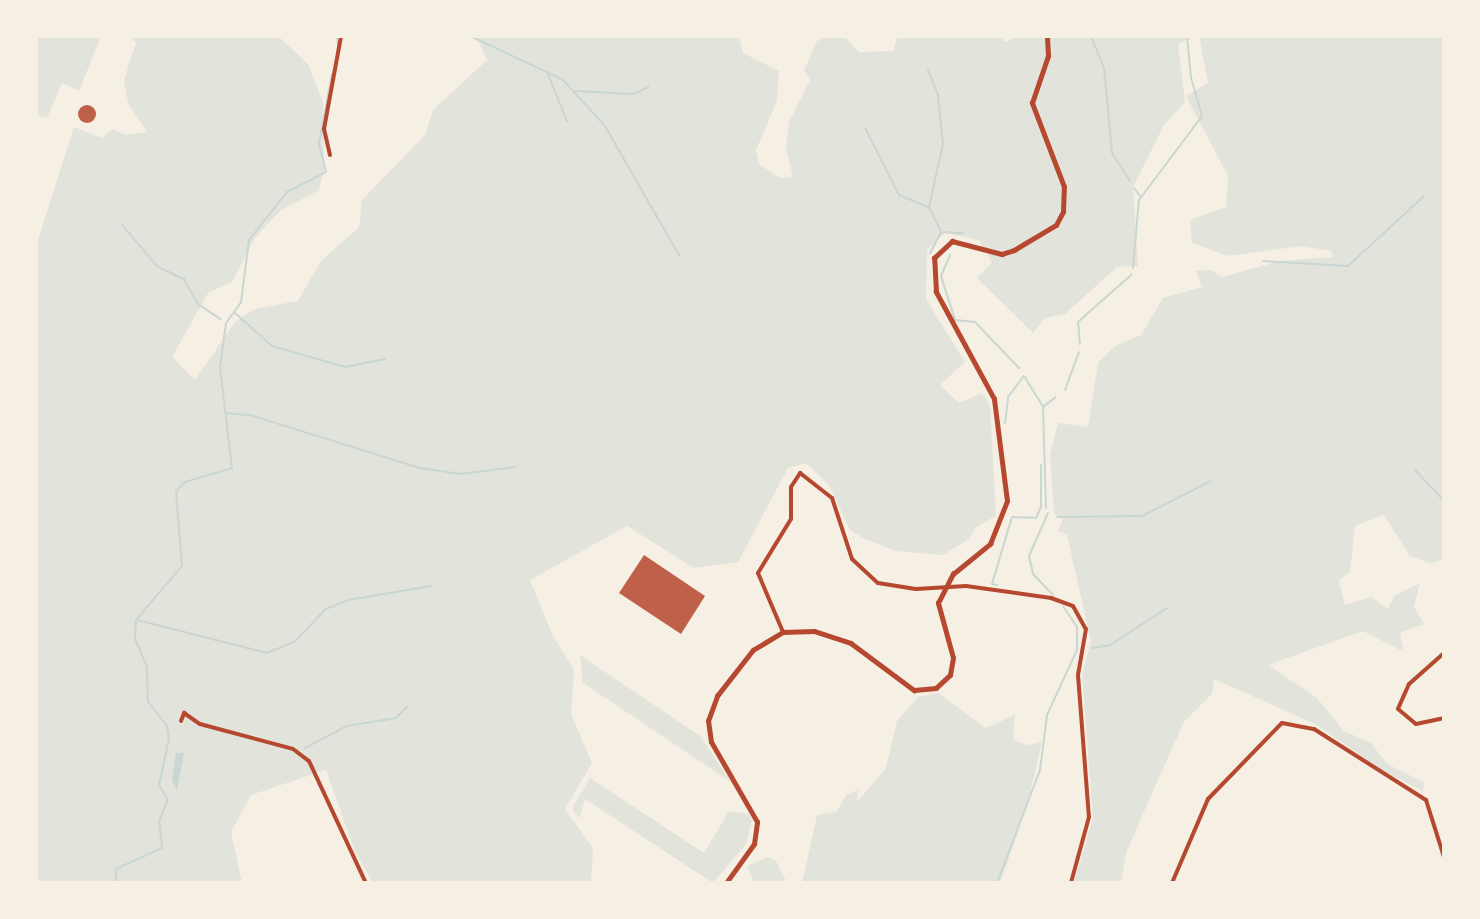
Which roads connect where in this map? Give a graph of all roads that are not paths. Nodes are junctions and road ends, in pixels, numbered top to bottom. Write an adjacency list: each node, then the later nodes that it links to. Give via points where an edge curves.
1 (341, 36): 3 (street, via 324,129)
2 (1047, 36): 4 (street, via 1048,56 1032,104 1039,134 1064,187 1063,212 1056,225 1014,250 1002,254 952,241 934,258 936,292 994,399 1007,501 990,544)
3 (330, 155)
4 (944, 587): 5 (street, via 938,614 953,667 948,680 930,691 905,686 864,652 831,635); 5 (street, via 895,588 866,574 852,559 832,498 800,473 790,487 791,519 758,573); 12 (street, via 1062,600 1073,606 1086,629 1078,675 1089,817)
5 (783, 632): 11 (street, via 753,650 709,714 711,742 757,822 754,844)
6 (1444, 653): 7 (street, via 1409,684 1398,709 1416,724)
7 (1444, 718)
8 (182, 721): 10 (street, via 184,713 200,724 293,748 309,761)
9 (1444, 856): 13 (street, via 1426,800 1314,729 1282,723 1208,799)
10 (366, 883)
11 (726, 883)
12 (1071, 883)
13 (1172, 883)

